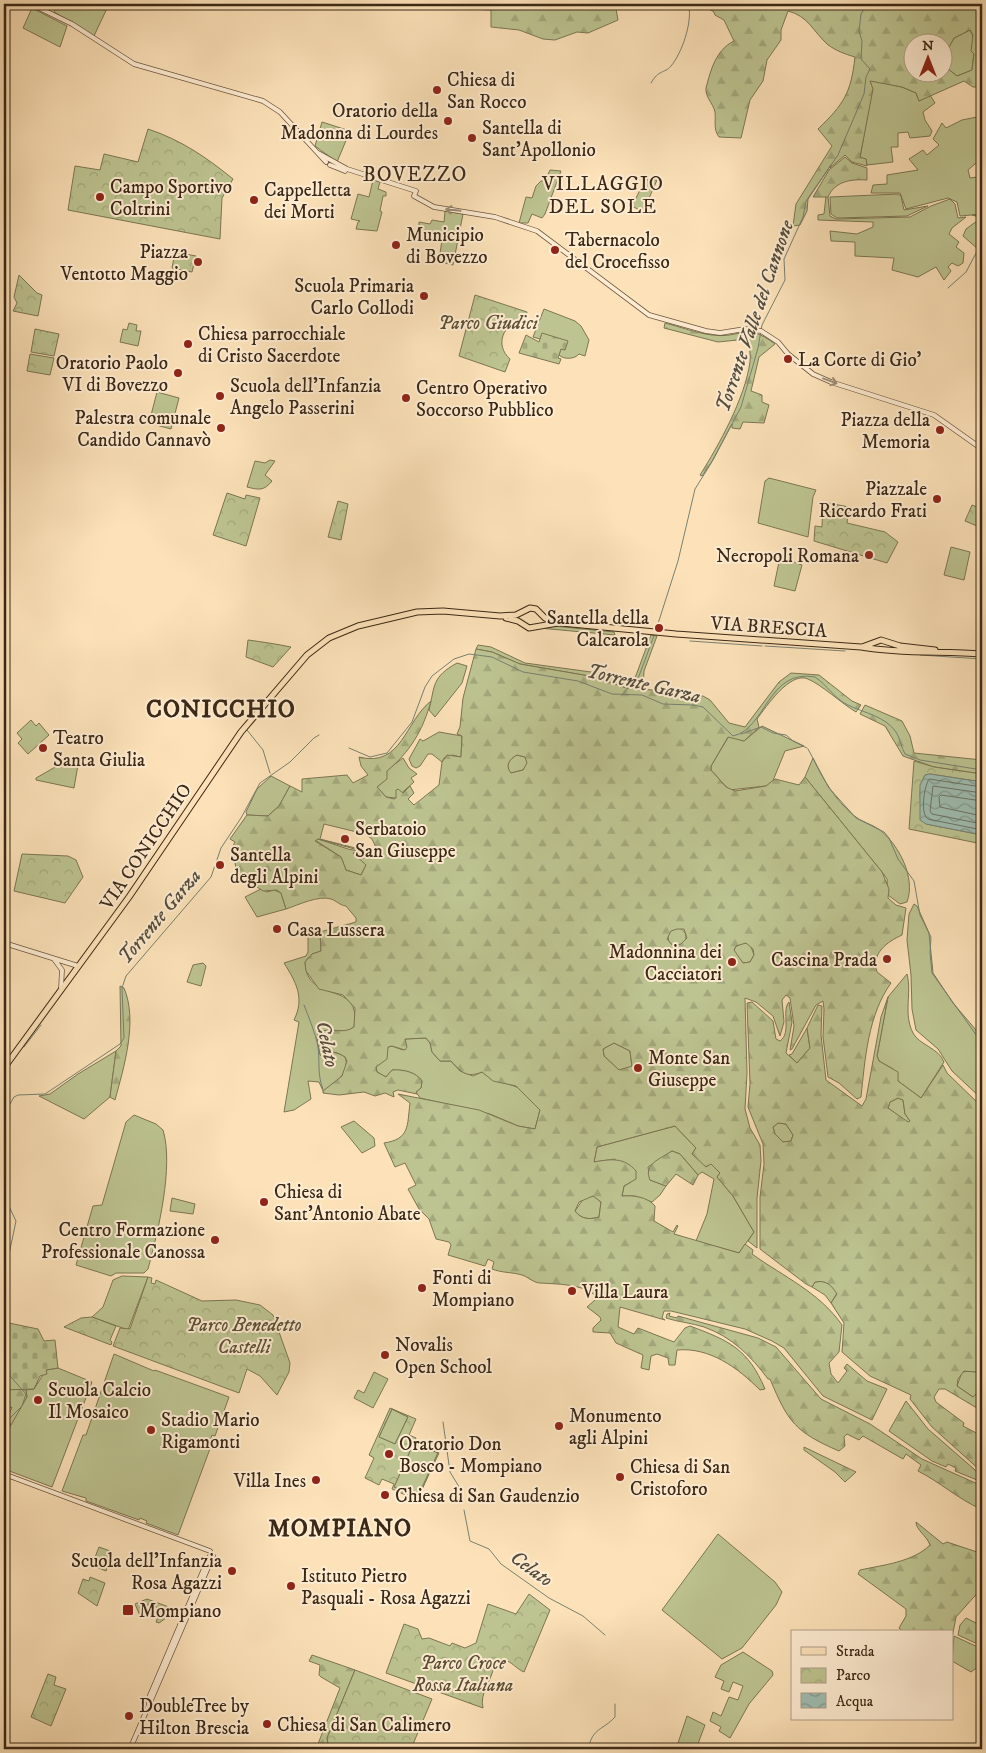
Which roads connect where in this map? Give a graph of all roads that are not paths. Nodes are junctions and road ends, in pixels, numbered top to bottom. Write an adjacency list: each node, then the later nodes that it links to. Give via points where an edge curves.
1 (31, 4): 2 (street, via 72,24 134,64 263,101 280,112 318,153 348,171 416,191 414,196 434,207 495,217 538,231 649,315 713,332 763,332 821,378 934,415)
2 (982, 449)
3 (522, 613): 4 (main road, via 530,608); 5 (main road); 7 (main road)
4 (541, 614): 6 (main road); 8 (main road)
5 (500, 616): 7 (main road); 18 (main road, VIA CONICCHIO, via 443,611 393,616 342,631 316,647 237,738)
6 (562, 623): 8 (main road); 11 (main road, VIA BRESCIA)
7 (522, 624): 8 (main road, via 529,628)
8 (539, 625)
9 (878, 641): 10 (main road, VIA BRESCIA); 11 (main road, VIA BRESCIA); 12 (main road)
10 (886, 643): 13 (main road); 14 (main road, VIA BRESCIA)
11 (861, 647): 12 (main road, VIA BRESCIA)
12 (878, 650): 13 (main road, VIA BRESCIA)
13 (885, 650): 14 (main road, VIA BRESCIA)
14 (938, 651): 15 (main road, VIA BRESCIA)
15 (982, 654)
16 (4, 942): 17 (street)
17 (52, 957): 18 (street); 19 (street, via 62,970)
18 (78, 966): 19 (main road, VIA CONICCHIO)
19 (60, 990): 20 (main road, VIA CONICCHIO)
20 (4, 1068)
21 (4, 1474): 22 (street, via 209,1554)
22 (191, 1604): 23 (street); 24 (street)
23 (164, 1661): 24 (street); 25 (street)
24 (161, 1677): 25 (street)
25 (149, 1702): 26 (street)
26 (130, 1749)

